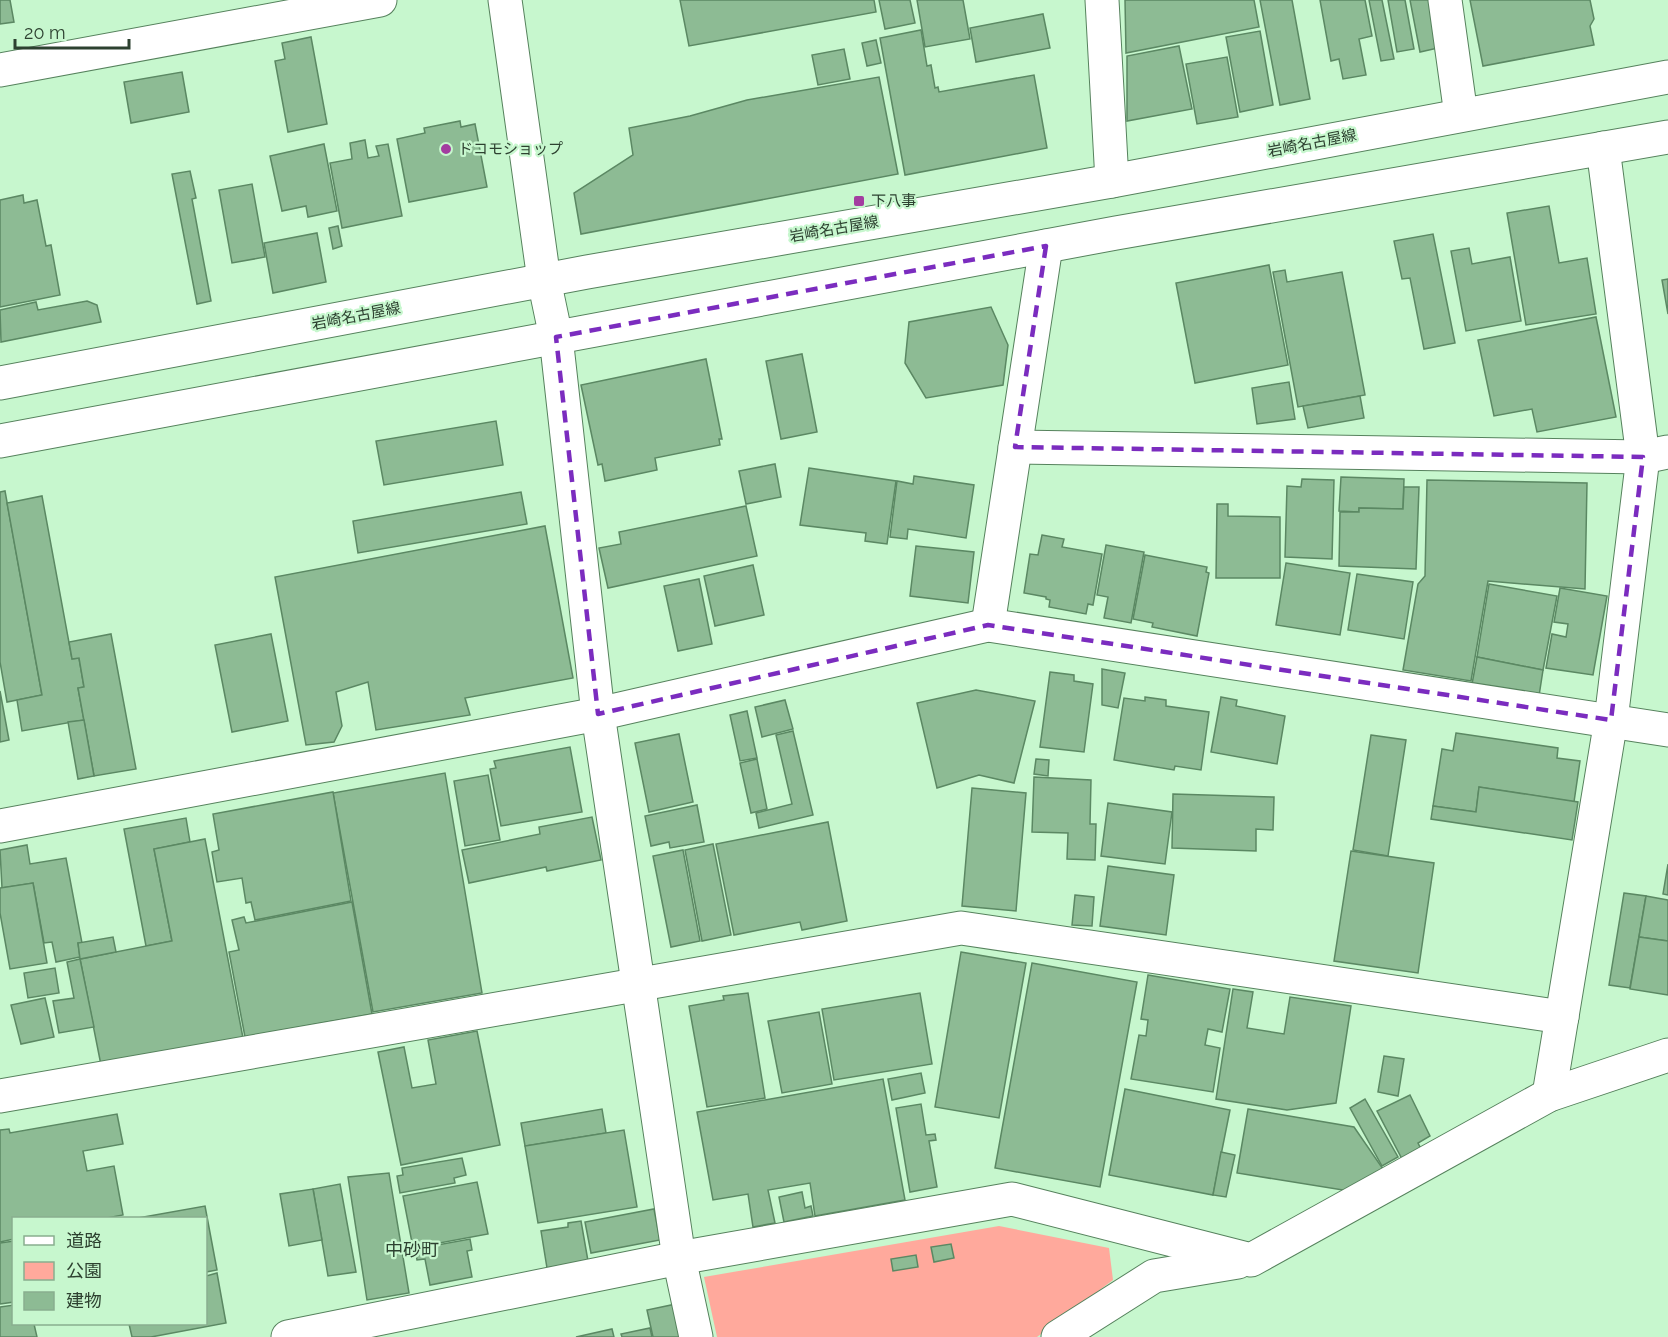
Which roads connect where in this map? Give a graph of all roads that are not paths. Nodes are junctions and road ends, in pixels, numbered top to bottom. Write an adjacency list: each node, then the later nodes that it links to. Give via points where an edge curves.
1 (380, 0): 5 (street)
2 (505, 0): 12 (street)
3 (1102, 0): 10 (street)
4 (1446, 0): 7 (street)
5 (0, 70)
6 (1668, 77): 7 (street, 岩崎名古屋線)
7 (1461, 115): 10 (street, 岩崎名古屋線)
8 (1668, 137): 9 (street)
9 (1603, 148): 11 (street); 17 (street)
10 (1112, 181): 12 (street, 岩崎名古屋線)
11 (1046, 246): 13 (street); 16 (street)
12 (544, 280): 13 (street); 14 (street, 岩崎名古屋線)
13 (556, 337): 15 (street); 19 (street)
14 (0, 383)
15 (0, 441)
16 (1015, 447): 17 (street); 18 (street)
17 (1656, 455): 20 (street)
18 (988, 625): 19 (street); 20 (street)
19 (598, 714): 22 (street); 23 (street)
20 (1611, 720): 21 (street); 24 (street)
21 (1668, 730)
22 (0, 826)
23 (639, 986): 24 (street, via 961,928); 27 (street); 28 (street)
24 (1562, 1017): 26 (street)
25 (1668, 1055): 26 (street)
26 (1549, 1095): 29 (street)
27 (0, 1096)
28 (679, 1258): 29 (street, via 1012,1199); 30 (street); 31 (street)
29 (1251, 1260): 32 (street, via 1154,1276)
30 (288, 1337)
31 (696, 1337)
32 (1058, 1337)

